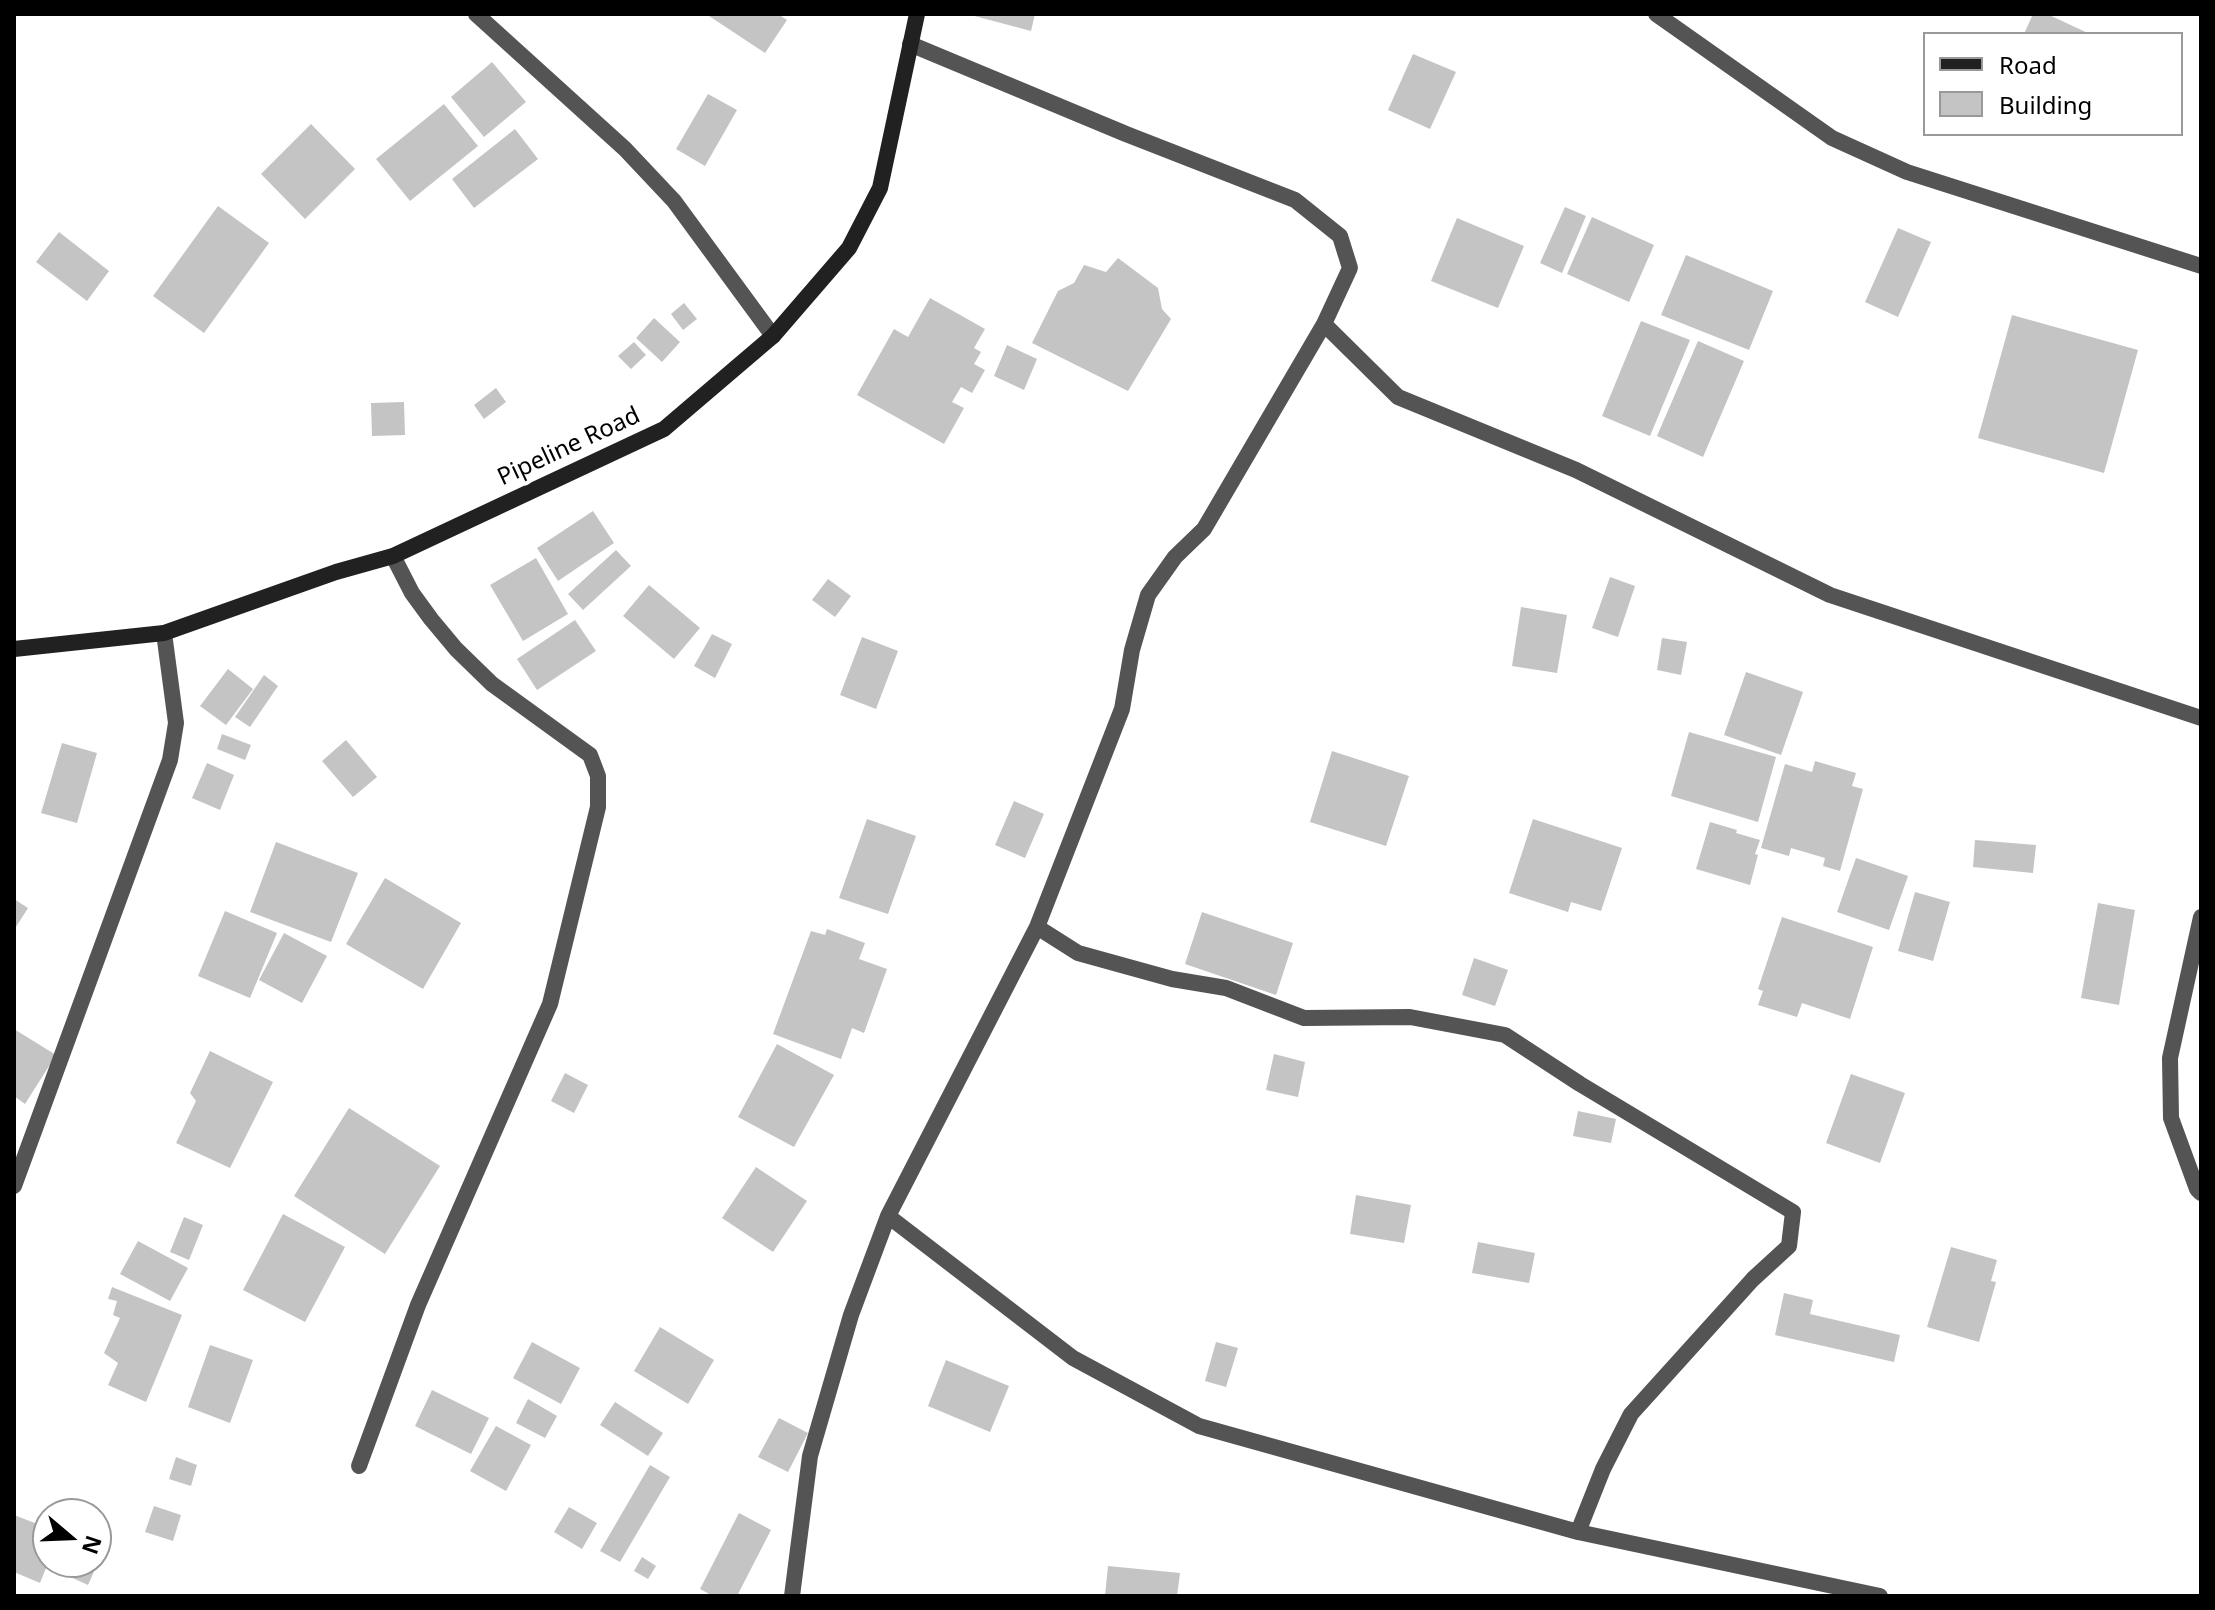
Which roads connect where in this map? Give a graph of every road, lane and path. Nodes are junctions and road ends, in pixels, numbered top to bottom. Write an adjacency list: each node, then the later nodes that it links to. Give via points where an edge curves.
1 (476, 14): 7 (street, via 625,149 674,201)
2 (917, 14): 4 (street, Pipeline Road)
3 (1656, 14): 5 (street, via 1832,138 1907,172)
4 (910, 44): 6 (street, via 1295,200 1340,236 1350,268); 7 (street, Pipeline Road, via 880,188 849,248)
5 (2201, 266)
6 (1324, 324): 11 (street, via 1398,397 1576,470 1830,595); 13 (street, via 1204,529 1148,595 1122,709)
7 (773, 336): 8 (street, Pipeline Road, via 664,429)
8 (393, 556): 9 (street, Pipeline Road); 17 (street, via 412,593 456,649 492,684 590,755 598,776 598,807 550,1004 418,1305)
9 (164, 633): 10 (street, Pipeline Road); 14 (street, via 176,723 170,760)
10 (14, 649)
11 (2201, 718)
12 (2201, 917): 15 (street, via 2170,1058 2171,1118)
13 (1037, 927): 16 (street); 18 (street, via 1078,953 1226,988 1304,1018 1410,1017 1505,1035 1793,1212 1789,1246 1631,1414)
14 (14, 1186)
15 (2201, 1193)
16 (888, 1216): 18 (street, via 1073,1358 1199,1426); 19 (street, via 851,1315 810,1456)
17 (359, 1466)
18 (1578, 1532): 20 (street)
19 (792, 1596)
20 (1880, 1596)

